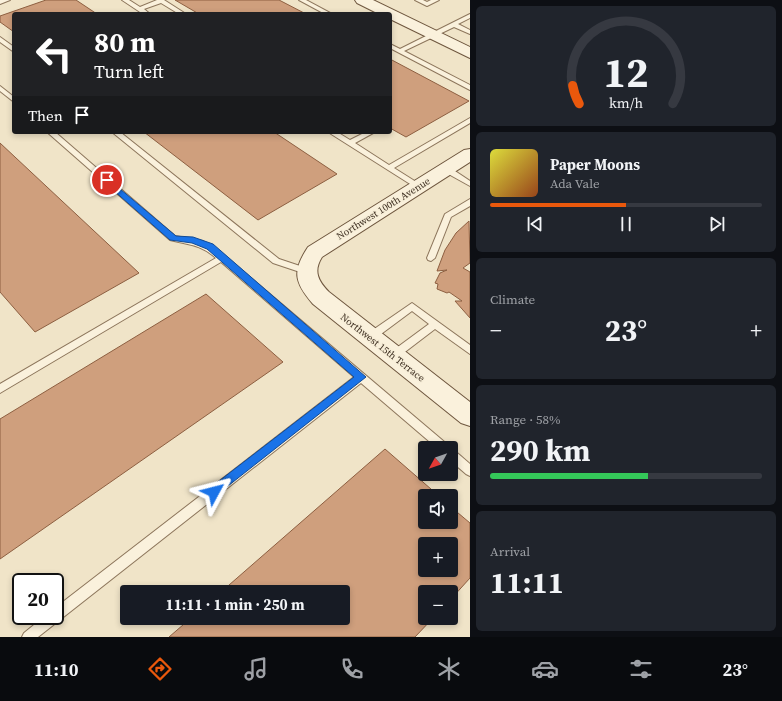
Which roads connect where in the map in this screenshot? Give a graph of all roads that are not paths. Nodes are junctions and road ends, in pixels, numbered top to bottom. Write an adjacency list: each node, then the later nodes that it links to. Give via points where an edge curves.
1 (7, 0): 8 (lane)
2 (124, 0): 9 (lane)
3 (302, 0): 12 (lane)
4 (362, 0): 13 (street)
5 (418, 0): 6 (lane, via 427,4)
6 (436, 0)
7 (161, 1): 9 (lane); 11 (lane)
8 (0, 2)
9 (139, 10): 10 (lane)
10 (142, 12)
11 (180, 12)
12 (325, 12)
13 (386, 12)
14 (392, 15): 18 (street)
15 (470, 16): 16 (lane)
16 (453, 24): 17 (lane); 18 (lane)
17 (470, 32)
18 (432, 35): 22 (lane); 23 (street)
19 (0, 39): 21 (lane)
20 (392, 47): 22 (lane)
21 (12, 48)
22 (400, 51): 25 (lane)
23 (470, 53)
24 (0, 88): 26 (lane)
25 (470, 88)
26 (12, 98)
27 (470, 120): 34 (lane)
28 (53, 134): 39 (lane, via 173,238 193,240 210,246)
29 (118, 134): 41 (lane, via 276,261)
30 (335, 134): 32 (lane)
31 (367, 134): 32 (lane)
32 (350, 143): 34 (lane)
33 (470, 154): 35 (street, Northwest 100th Avenue)
34 (389, 168): 37 (lane)
35 (446, 169): 36 (lane); 37 (street, Northwest 100th Avenue)
36 (470, 184)
37 (418, 187): 41 (street, Northwest 100th Avenue, via 316,252 310,259)
38 (470, 202): 40 (lane, via 448,216)
39 (222, 258): 46 (lane); 47 (lane)
40 (430, 258)
41 (306, 271): 43 (street, Northwest 15th Terrace, via 309,284 315,292)
42 (436, 324): 43 (lane, via 412,306); 44 (lane); 45 (lane)
43 (370, 336): 45 (street, Northwest 15th Terrace)
44 (470, 350)
45 (394, 355): 48 (street, Northwest 15th Terrace)
46 (361, 377): 49 (lane); 52 (lane)
47 (0, 389)
48 (470, 416)
49 (436, 441)
50 (458, 460): 51 (lane)
51 (470, 471)
52 (64, 609)
53 (43, 625): 54 (lane)
54 (28, 637)

